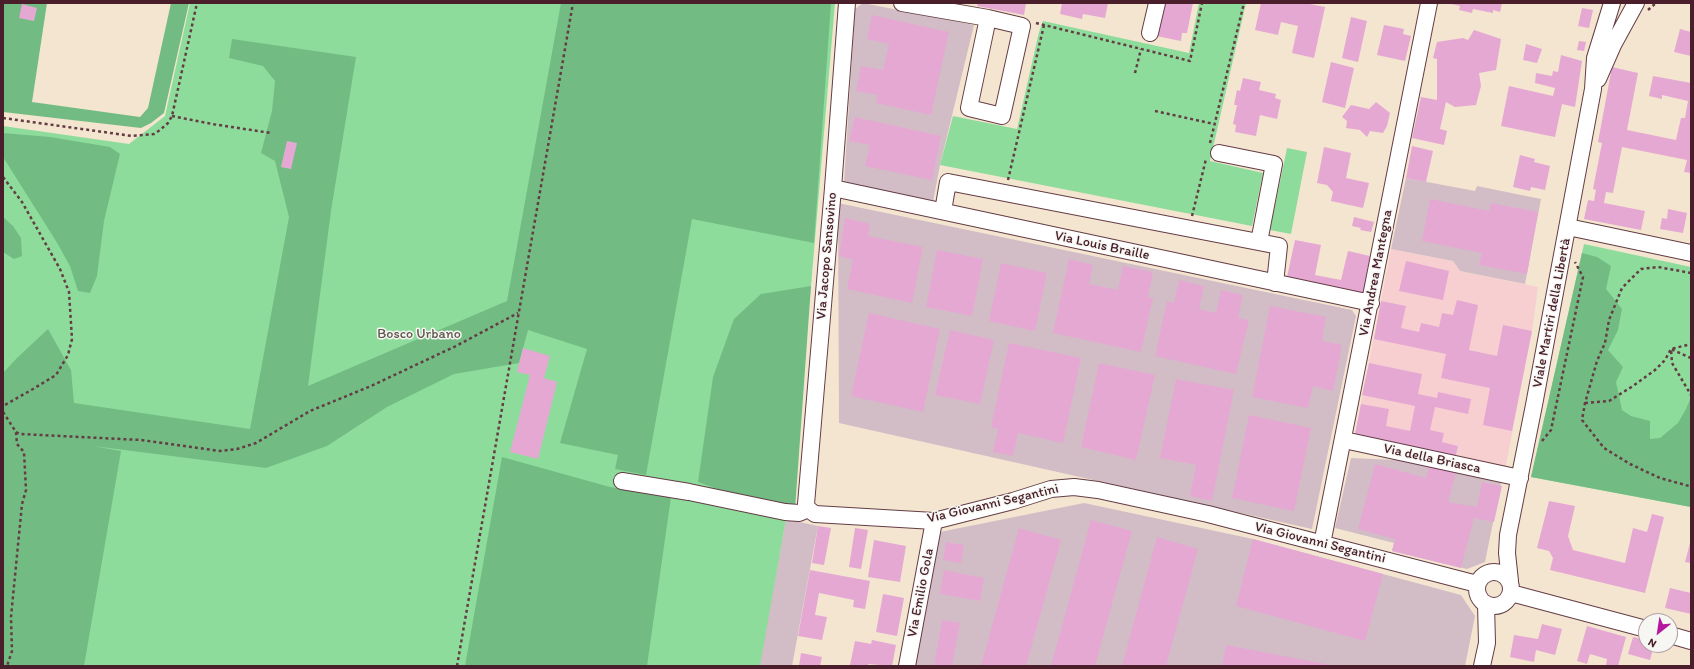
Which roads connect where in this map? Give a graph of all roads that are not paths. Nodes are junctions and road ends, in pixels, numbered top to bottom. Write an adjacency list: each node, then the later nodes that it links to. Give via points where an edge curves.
1 (847, 3): 12 (street, Via Jacopo Sansovino)
2 (902, 3): 7 (street)
3 (1157, 3): 9 (street)
4 (1429, 3): 18 (street, Via Andrea Mantegna)
5 (1612, 3): 10 (street, Viale Martiri della Libertà, via 1595,58)
6 (1636, 3): 10 (street, Viale Martiri della Libertà)
7 (968, 9): 8 (street)
8 (988, 18): 8 (street, via 1022,26 1002,116 968,108)
9 (1150, 33)
10 (1593, 89): 14 (street, Viale Martiri della Libertà)
11 (1212, 151): 15 (street, via 1274,164)
12 (833, 188): 13 (street, Via Louis Braille); 22 (street, Via Jacopo Sansovino, via 806,504)
13 (943, 212): 15 (street, via 948,182); 17 (street, Via Louis Braille)
14 (1568, 227): 16 (street); 20 (street, Viale Martiri della Libertà)
15 (1259, 242): 17 (street, via 1279,246)
16 (1691, 253)
17 (1275, 283): 18 (street, Via Louis Braille)
18 (1370, 304): 19 (street, Via Andrea Mantegna)
19 (1344, 440): 20 (street, Via della Briasca); 25 (street, Via Andrea Mantegna)
20 (1520, 478): 24 (street, Viale Martiri della Libertà)
21 (622, 480): 22 (street, Via Giovanni Segantini, via 785,512 799,513)
22 (808, 509): 23 (street, Via Giovanni Segantini, via 815,514)
23 (934, 521): 25 (street, Via Giovanni Segantini, via 1051,489 1074,487 1200,513); 34 (street, Via Emilio Gola)
24 (1508, 535): 26 (street, Viale Martiri della Libertà); 28 (street, Viale Martiri della Libertà)
25 (1322, 544): 27 (street, Via Giovanni Segantini)
26 (1490, 572): 27 (street, Viale Martiri della Libertà, via 1484,575); 28 (street, via 1506,576)
27 (1478, 584): 29 (street, Viale Martiri della Libertà, via 1479,596)
28 (1508, 593): 29 (street, via 1497,606); 30 (street); 33 (street, Viale Martiri della Libertà)
29 (1486, 604): 33 (street, Viale Martiri della Libertà)
30 (1638, 627)
31 (1678, 637): 32 (street)
32 (1691, 641)
33 (1487, 643): 35 (street, Viale Martiri della Libertà)
34 (907, 666)
35 (1482, 666)

